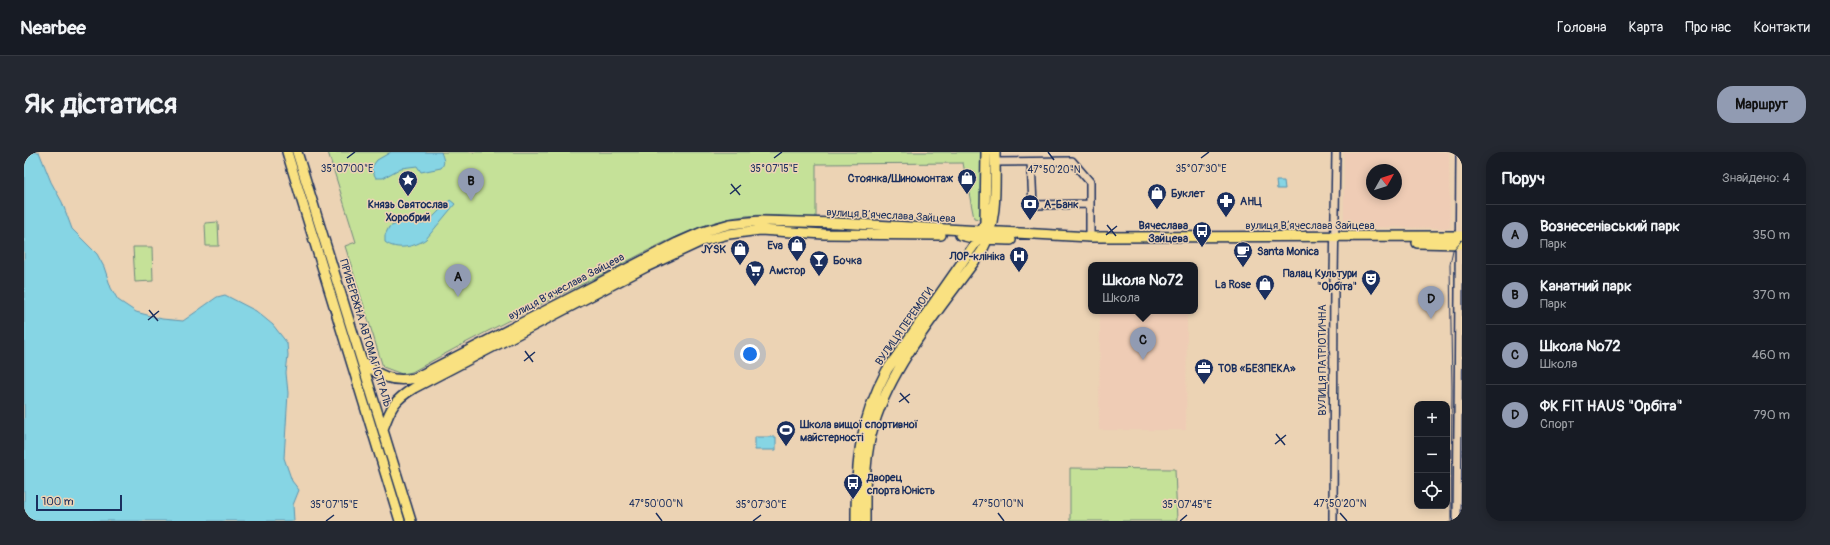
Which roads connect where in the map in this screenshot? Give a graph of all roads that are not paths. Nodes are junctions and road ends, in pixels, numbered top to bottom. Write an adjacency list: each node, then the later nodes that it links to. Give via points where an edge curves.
1 (287, 152): 20 (main road, ПРИБЕРЕЖНА АВТОМАГІСТРАЛЬ)
2 (297, 152): 14 (main road, ПРИБЕРЕЖНА АВТОМАГІСТРАЛЬ)
3 (986, 152): 10 (main road, ВУЛИЦЯ ПЕРЕМОГИ)
4 (995, 152): 7 (main road, ВУЛИЦЯ ПЕРЕМОГИ)
5 (1336, 152): 12 (street, ВУЛИЦЯ ПАТРІОТИЧНА)
6 (1460, 152): 13 (street)
7 (995, 162): 8 (street); 10 (main road, ВУЛИЦЯ ПЕРЕМОГИ, via 993,222)
8 (1031, 162): 9 (street, via 1072,161 1090,182); 9 (street, via 1033,205)
9 (1089, 204): 11 (street)
10 (985, 235): 11 (main road, вулиця Вʼячеслава Зайцева); 12 (main road, вулиця Вʼячеслава Зайцева); 14 (main road, вулиця Вʼячеслава Зайцева, via 837,223 760,221 730,224 677,243 415,378 404,381 382,376); 15 (main road, ВУЛИЦЯ ПЕРЕМОГИ, via 887,370); 16 (main road, ВУЛИЦЯ ПЕРЕМОГИ, via 982,251 904,360); 17 (main road, вулиця Вʼячеслава Зайцева, via 824,234 760,230 702,241 646,267 400,396 391,408)
11 (1090, 237): 12 (main road, вулиця Вʼячеслава Зайцева)
12 (1336, 240): 13 (main road, вулиця Вʼячеслава Зайцева); 24 (street, ВУЛИЦЯ ПАТРІОТИЧНА)
13 (1461, 240): 25 (street)
14 (362, 361): 17 (main road, ПРИБЕРЕЖНА АВТОМАГІСТРАЛЬ)
15 (867, 414): 16 (main road, via 870,420); 18 (main road, ВУЛИЦЯ ПЕРЕМОГИ)
16 (876, 418): 19 (main road, ВУЛИЦЯ ПЕРЕМОГИ)
17 (384, 429): 21 (main road, ПРИБЕРЕЖНА АВТОМАГІСТРАЛЬ)
18 (862, 432): 19 (main road, via 869,432); 22 (main road, ВУЛИЦЯ ПЕРЕМОГИ, via 857,463)
19 (871, 436): 23 (main road, ВУЛИЦЯ ПЕРЕМОГИ, via 866,462)
20 (400, 521)
21 (411, 521)
22 (856, 521)
23 (865, 521)
24 (1333, 521)
25 (1457, 521)

